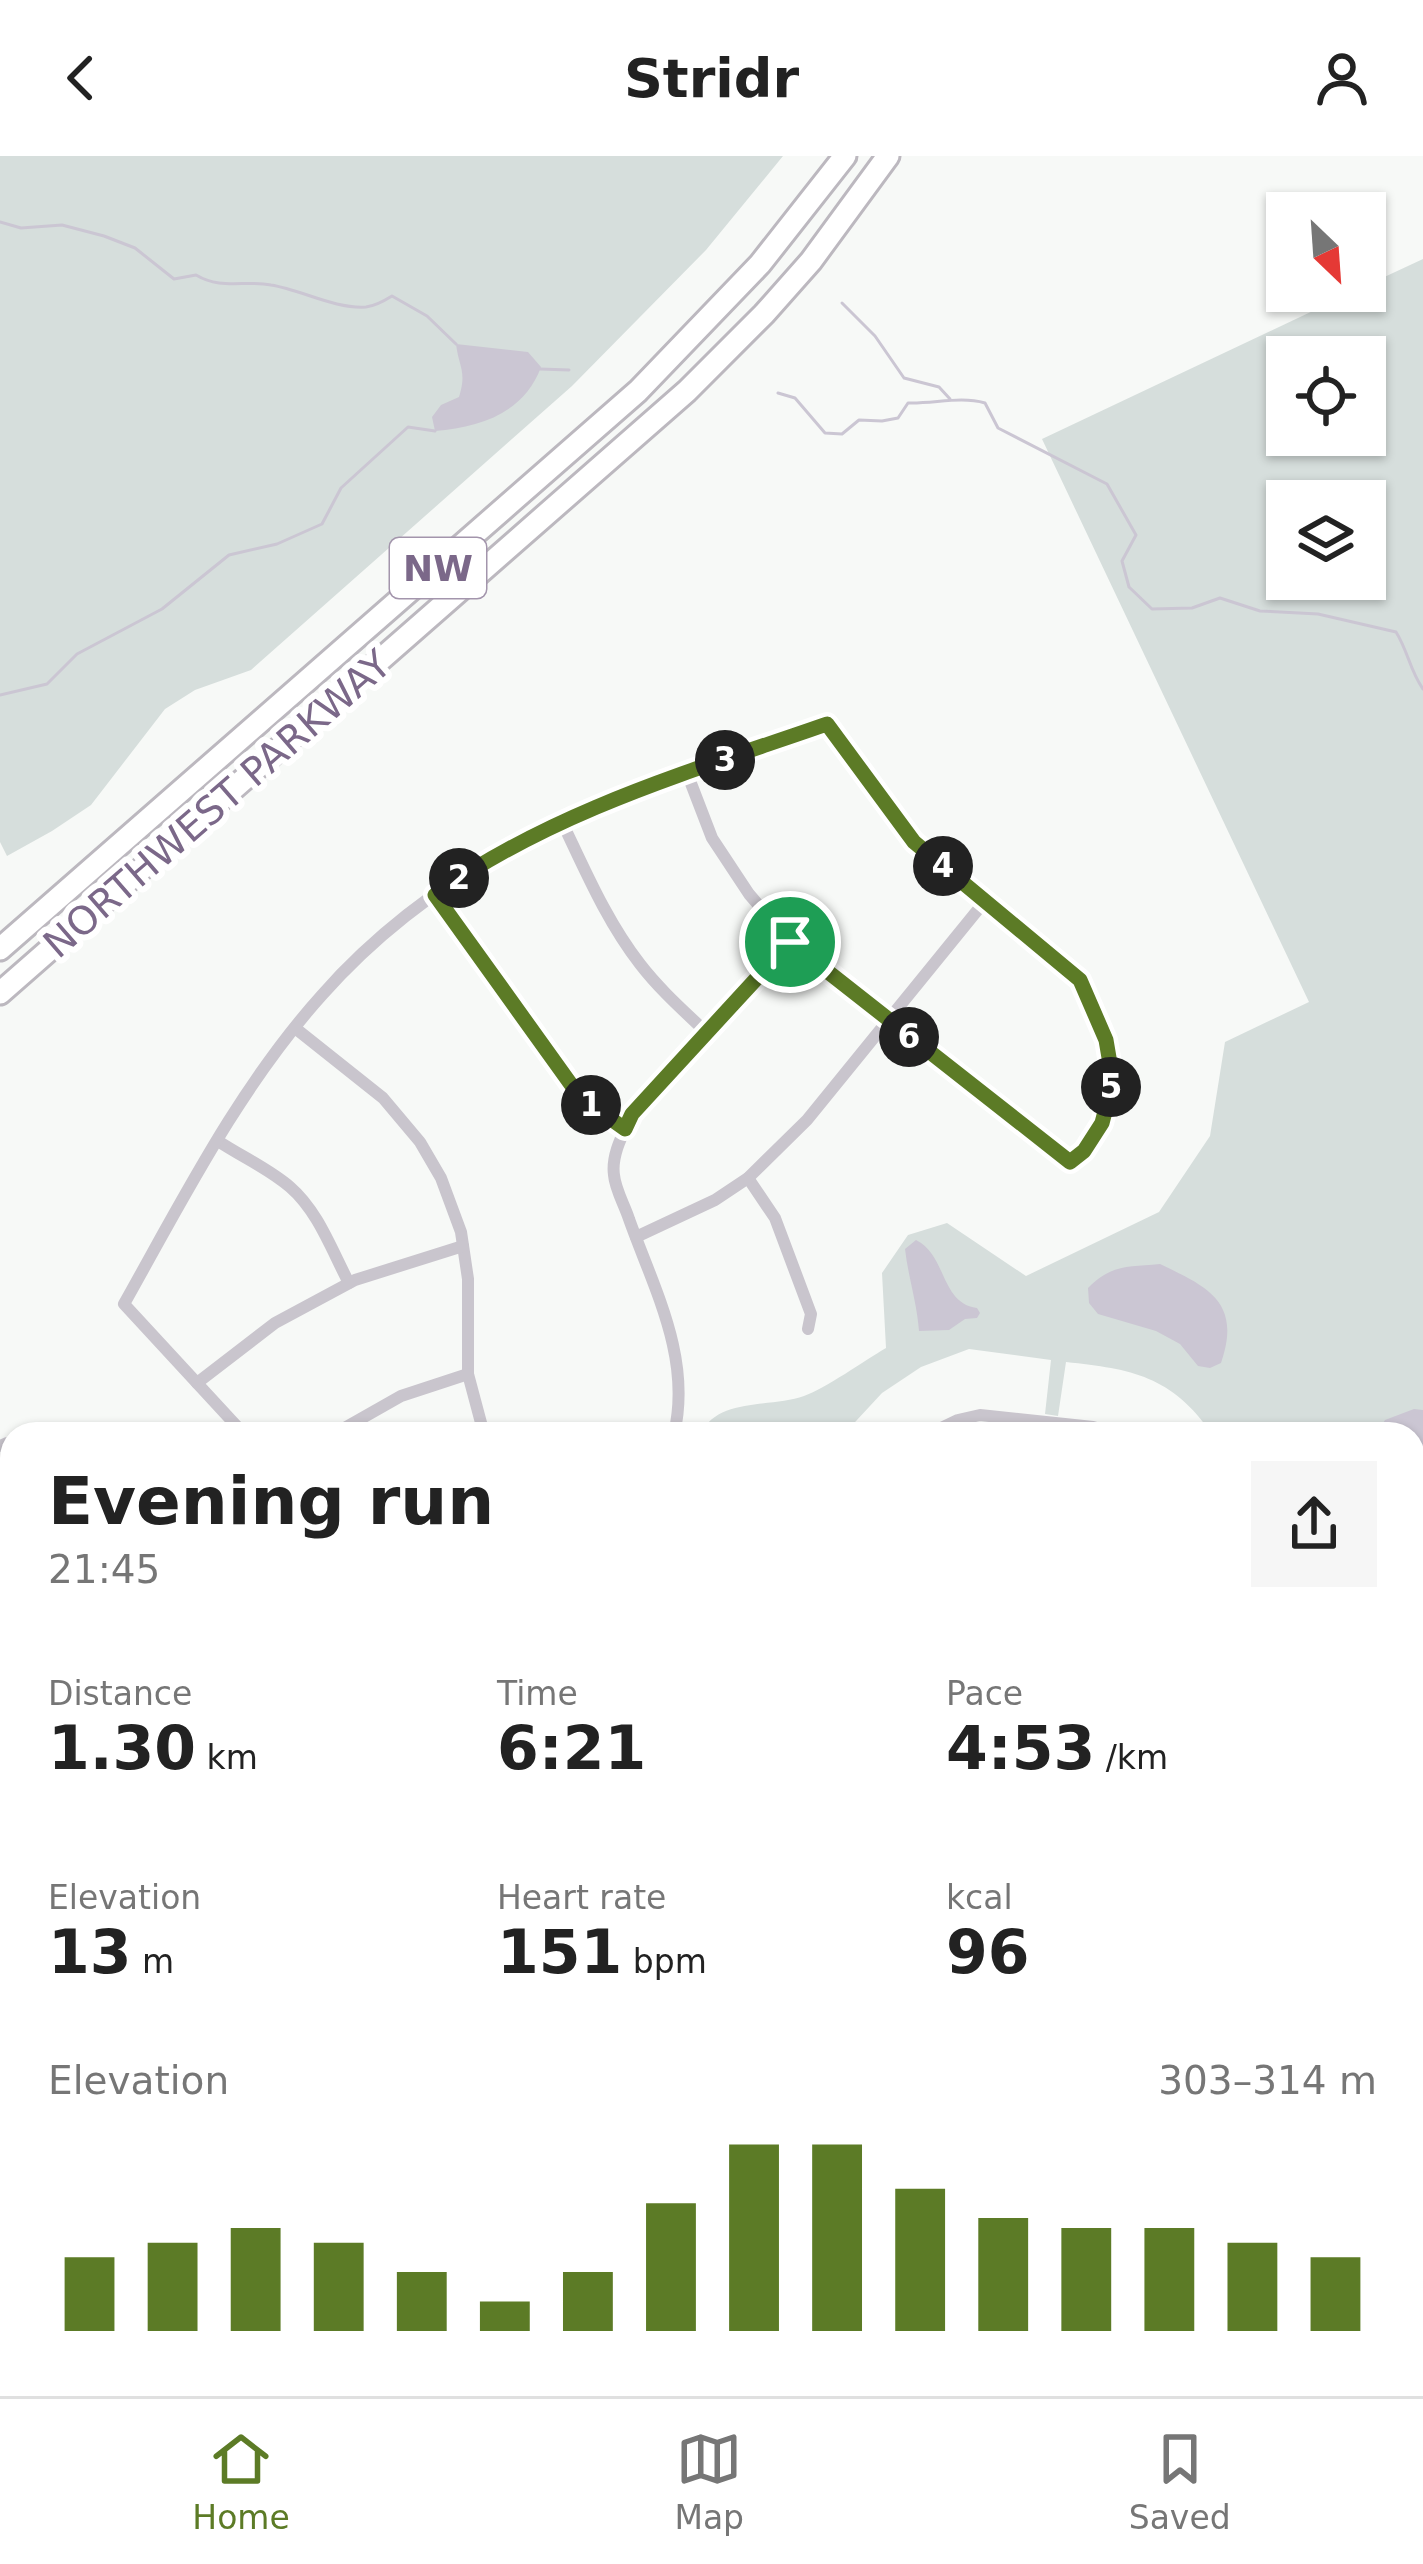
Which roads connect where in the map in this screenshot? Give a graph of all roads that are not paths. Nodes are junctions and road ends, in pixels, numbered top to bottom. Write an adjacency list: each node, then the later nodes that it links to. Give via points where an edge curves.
1 (845, 156): 8 (highway, NORTHWEST PARKWAY / NW, via 747,278 638,392)
2 (887, 156): 9 (highway, NORTHWEST PARKWAY / NW, via 811,261 687,392)
3 (687, 773): 4 (street); 6 (street, via 827,724 914,842); 7 (street, via 712,838)
4 (562, 822): 5 (street); 12 (street, via 618,933)
5 (435, 895): 11 (street, via 357,958); 13 (street, via 580,1097)
6 (985, 901): 10 (street); 10 (street, via 1080,980 1101,1023 1113,1081 1084,1151 1070,1162)
7 (790, 942): 10 (street); 12 (street)
8 (0, 949)
9 (0, 993)
10 (888, 1021): 15 (street)
11 (295, 1028): 14 (street); 17 (street, via 382,1098 420,1142)
12 (706, 1033): 13 (street)
13 (625, 1129): 16 (street, via 614,1175)
14 (218, 1141): 18 (street, via 294,1190); 21 (street, via 124,1304)
15 (748, 1178): 16 (street); 19 (street, via 775,1218 811,1314)
16 (636, 1237): 25 (street, via 675,1348)
17 (463, 1246): 18 (street); 20 (street)
18 (349, 1283): 21 (street, via 275,1323)
19 (808, 1329)
20 (467, 1374): 23 (street); 24 (street)
21 (196, 1383): 22 (street)
22 (233, 1422)
23 (355, 1422)
24 (481, 1422)
25 (678, 1422)
26 (954, 1422): 27 (street, via 980,1415)
27 (1012, 1422)

